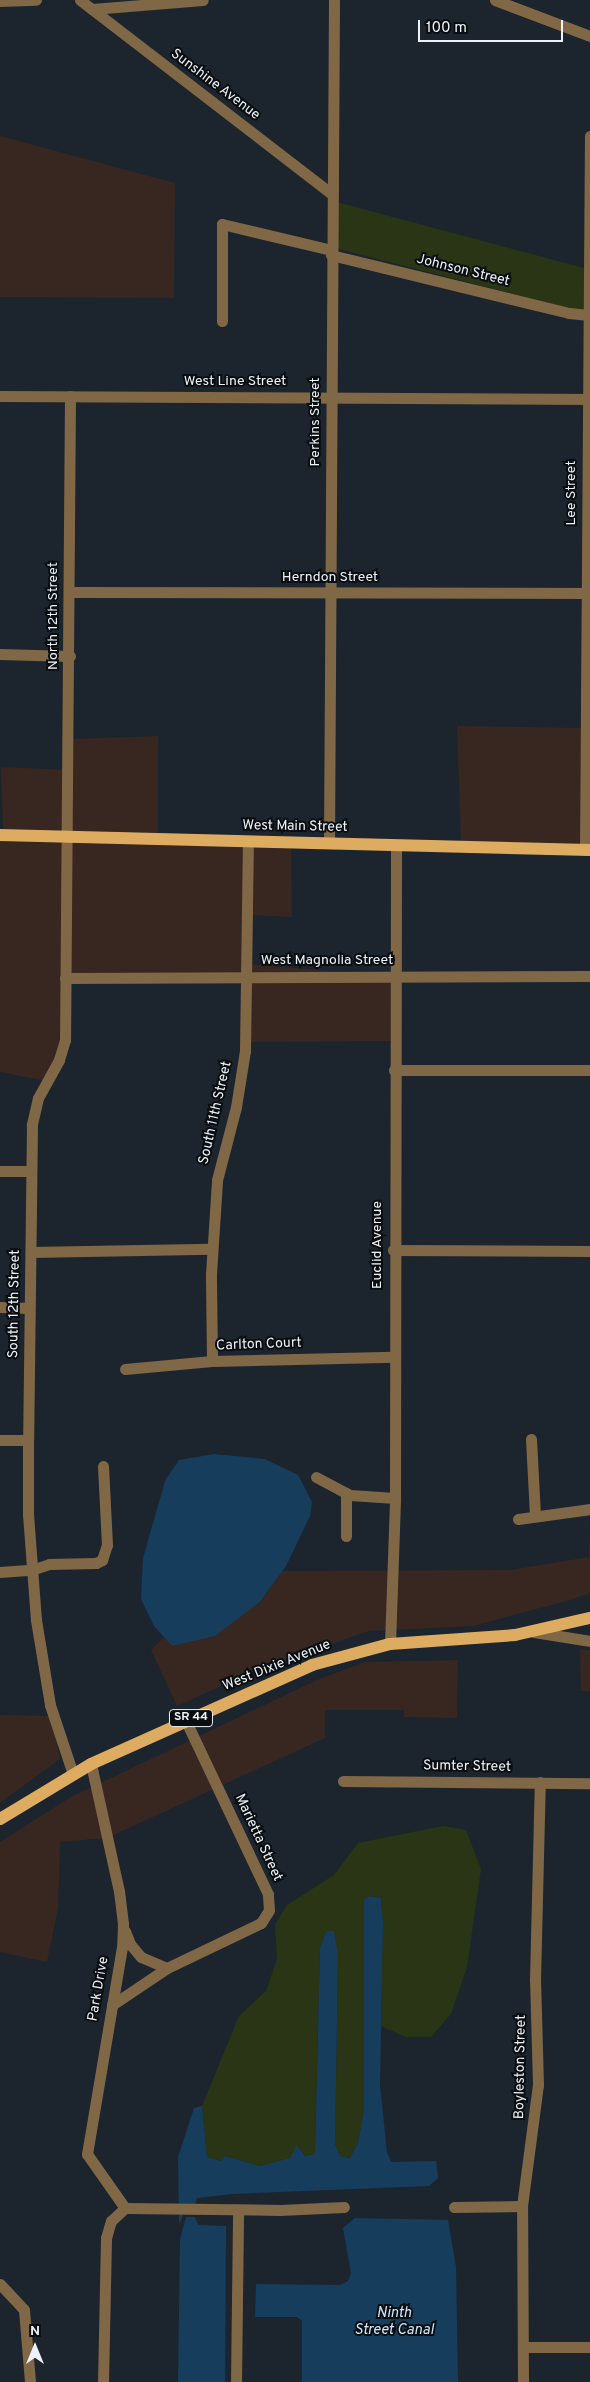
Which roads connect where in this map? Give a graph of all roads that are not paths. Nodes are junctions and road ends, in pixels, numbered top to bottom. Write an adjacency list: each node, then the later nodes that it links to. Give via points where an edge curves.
1 (36, 0): 6 (street)
2 (80, 0): 7 (street, Sunshine Avenue)
3 (203, 0): 7 (street)
4 (334, 0): 10 (street, Perkins Street)
5 (496, 0): 8 (street)
6 (0, 1)
7 (92, 9): 10 (street, Sunshine Avenue)
8 (590, 36)
9 (590, 136): 12 (street, Lee Street)
10 (332, 194): 11 (street, Perkins Street)
11 (331, 252): 12 (street, Johnson Street, via 561,311); 13 (street, Johnson Street, via 222,224); 16 (street, Perkins Street)
12 (589, 315): 17 (street, Lee Street)
13 (222, 321)
14 (0, 396): 15 (street, West Line Street)
15 (70, 396): 16 (street, West Line Street); 18 (street, North 12th Street)
16 (331, 397): 17 (street, West Line Street); 19 (street, Perkins Street)
17 (589, 399): 20 (street, Lee Street)
18 (70, 592): 19 (street, Herndon Street); 22 (street, North 12th Street)
19 (331, 593): 20 (street, Herndon Street); 26 (street, Perkins Street)
20 (588, 593): 28 (street, Lee Street)
21 (0, 654): 22 (street)
22 (70, 656): 24 (street, North 12th Street)
23 (0, 835): 24 (main road, West Main Street)
24 (65, 836): 25 (main road, West Main Street); 32 (street, South 12th Street)
25 (248, 841): 26 (main road, West Main Street); 31 (street, South 11th Street)
26 (329, 843): 27 (main road, West Main Street)
27 (396, 845): 28 (main road, West Main Street); 29 (street, Euclid Avenue)
28 (587, 850)
29 (395, 976): 30 (street, West Magnolia Street); 31 (street, West Magnolia Street); 33 (street, Euclid Avenue)
30 (590, 976)
31 (246, 977): 32 (street, West Magnolia Street); 37 (street, South 11th Street, via 243,1064 236,1107 220,1161)
32 (65, 978): 36 (street, South 12th Street, via 65,1040 59,1060 34,1110)
33 (394, 1070): 34 (street); 38 (street, Euclid Avenue)
34 (590, 1070)
35 (0, 1171): 36 (street)
36 (30, 1171): 40 (street, South 12th Street)
37 (212, 1249): 40 (street); 44 (street, South 11th Street)
38 (393, 1250): 39 (street); 43 (street, Euclid Avenue)
39 (590, 1251)
40 (31, 1252): 42 (street, South 12th Street)
41 (0, 1308): 42 (street)
42 (29, 1308): 48 (street, South 12th Street)
43 (394, 1357): 44 (street, Carlton Court); 52 (street, Euclid Avenue)
44 (212, 1361): 45 (street, Carlton Court)
45 (125, 1369)
46 (531, 1439): 54 (street)
47 (0, 1440): 48 (street)
48 (28, 1440): 57 (street, South 12th Street)
49 (103, 1466): 57 (street, via 107,1545 102,1560 83,1565 38,1565)
50 (316, 1477): 51 (street)
51 (346, 1493): 52 (street); 56 (street)
52 (394, 1498): 62 (street, Euclid Avenue)
53 (590, 1509): 54 (street)
54 (535, 1516): 55 (street)
55 (518, 1518)
56 (346, 1536)
57 (31, 1570): 58 (street); 65 (street, South 12th Street, via 45,1680)
58 (0, 1572)
59 (590, 1618): 60 (main road, West Dixie Avenue / SR 44)
60 (534, 1632): 61 (street); 62 (main road, West Dixie Avenue / SR 44)
61 (590, 1641)
62 (390, 1644): 63 (main road, West Dixie Avenue / SR 44, via 312,1665)
63 (186, 1721): 64 (main road, West Dixie Avenue / SR 44); 71 (street, Marietta Street, via 270,1902 261,1923)
64 (91, 1764): 65 (main road, West Dixie Avenue / SR 44); 70 (street, Park Drive, via 119,1891)
65 (73, 1774): 69 (main road, West Dixie Avenue / SR 44)
66 (343, 1781): 67 (street, Sumter Street)
67 (540, 1782): 68 (street, Sumter Street); 73 (street, Boyleston Street, via 535,1980 538,2085)
68 (590, 1783)
69 (1, 1817)
70 (123, 1924): 71 (street, via 134,1951 154,1965); 72 (street, Park Drive)
71 (167, 1968): 72 (street, Marietta Street, via 126,1992)
72 (112, 2005): 76 (street, Park Drive, via 86,2146 88,2158)
73 (522, 2206): 75 (street); 79 (street, Boyleston Street)
74 (344, 2207): 77 (street)
75 (454, 2207)
76 (125, 2208): 77 (street); 82 (street, via 112,2221 106,2238)
77 (238, 2211): 83 (street)
78 (0, 2284): 81 (street, via 24,2310)
79 (523, 2347): 80 (street); 84 (street, Boyleston Street)
80 (590, 2347)
81 (30, 2382)
82 (103, 2382)
83 (236, 2382)
84 (523, 2382)

